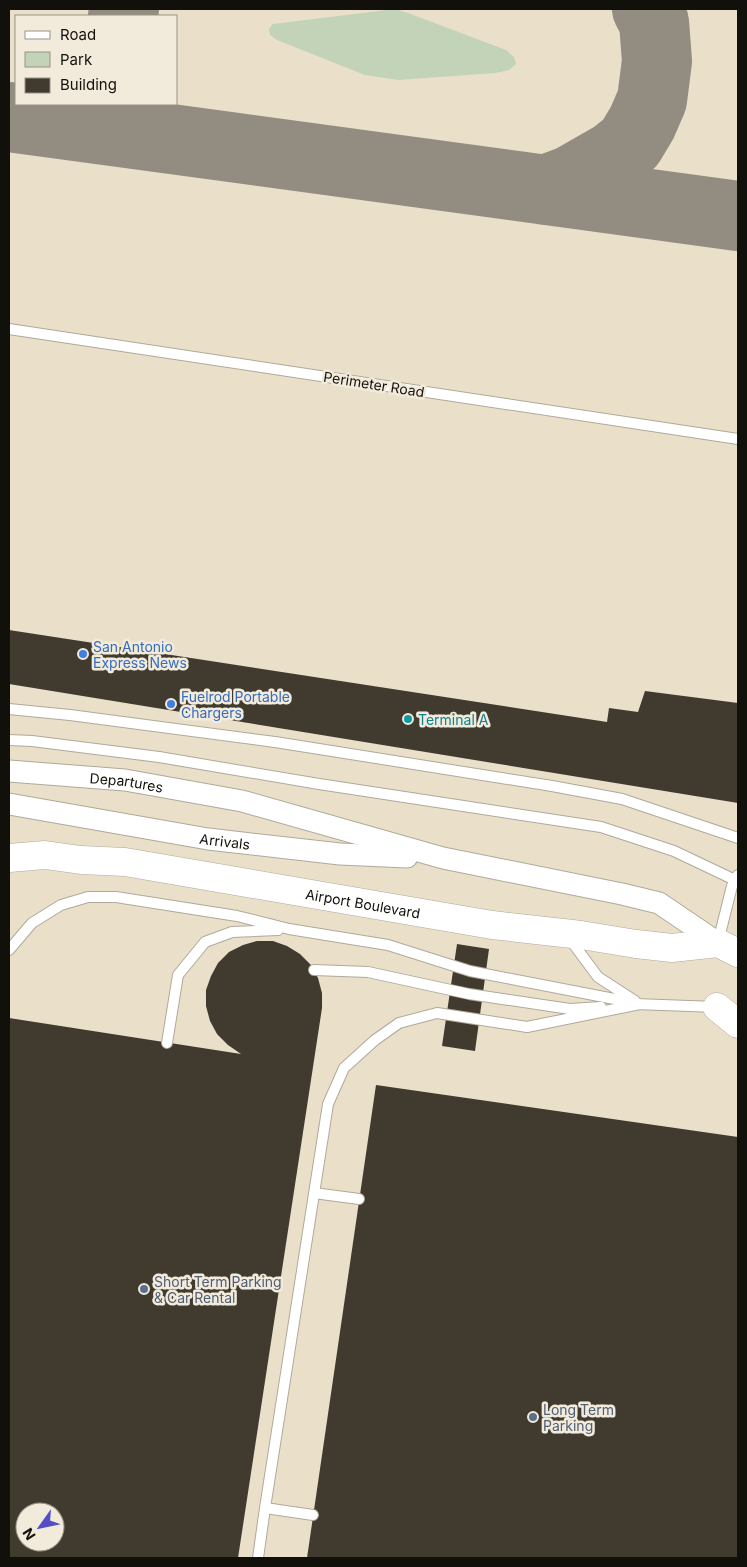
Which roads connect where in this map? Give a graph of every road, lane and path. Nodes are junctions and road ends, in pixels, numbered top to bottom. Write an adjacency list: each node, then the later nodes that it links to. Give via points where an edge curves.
1 (9, 329): 2 (lane, Perimeter Road)
2 (738, 439)
3 (9, 709): 7 (lane, via 275,742 552,786 622,799)
4 (9, 740): 10 (lane, via 159,757 601,827 674,851)
5 (9, 771): 9 (street, Departures, via 125,780 242,801)
6 (9, 804): 9 (street, Arrivals, via 208,839 340,854)
7 (738, 838)
8 (9, 858): 12 (main road, Airport Boulevard, via 44,856 125,862 492,926)
9 (443, 858): 13 (street, via 659,904)
10 (737, 877): 13 (lane, via 732,886)
11 (289, 930): 14 (lane, via 116,897 88,898 62,905 32,922); 16 (lane, via 388,945 470,971); 18 (lane, via 232,932 205,942 178,974)
12 (565, 933): 13 (main road, Airport Boulevard, via 672,948); 16 (lane, via 598,977)
13 (728, 948)
14 (9, 950)
15 (314, 970): 16 (lane, via 368,972 469,994 570,1009)
16 (640, 1004): 17 (lane); 19 (lane, via 527,1028 436,1013 399,1024 344,1068 328,1104)
17 (731, 1015)
18 (167, 1043)
19 (314, 1193): 20 (lane); 21 (lane)
20 (359, 1199)
21 (265, 1508): 22 (lane); 23 (lane)
22 (313, 1515)
23 (258, 1558)

